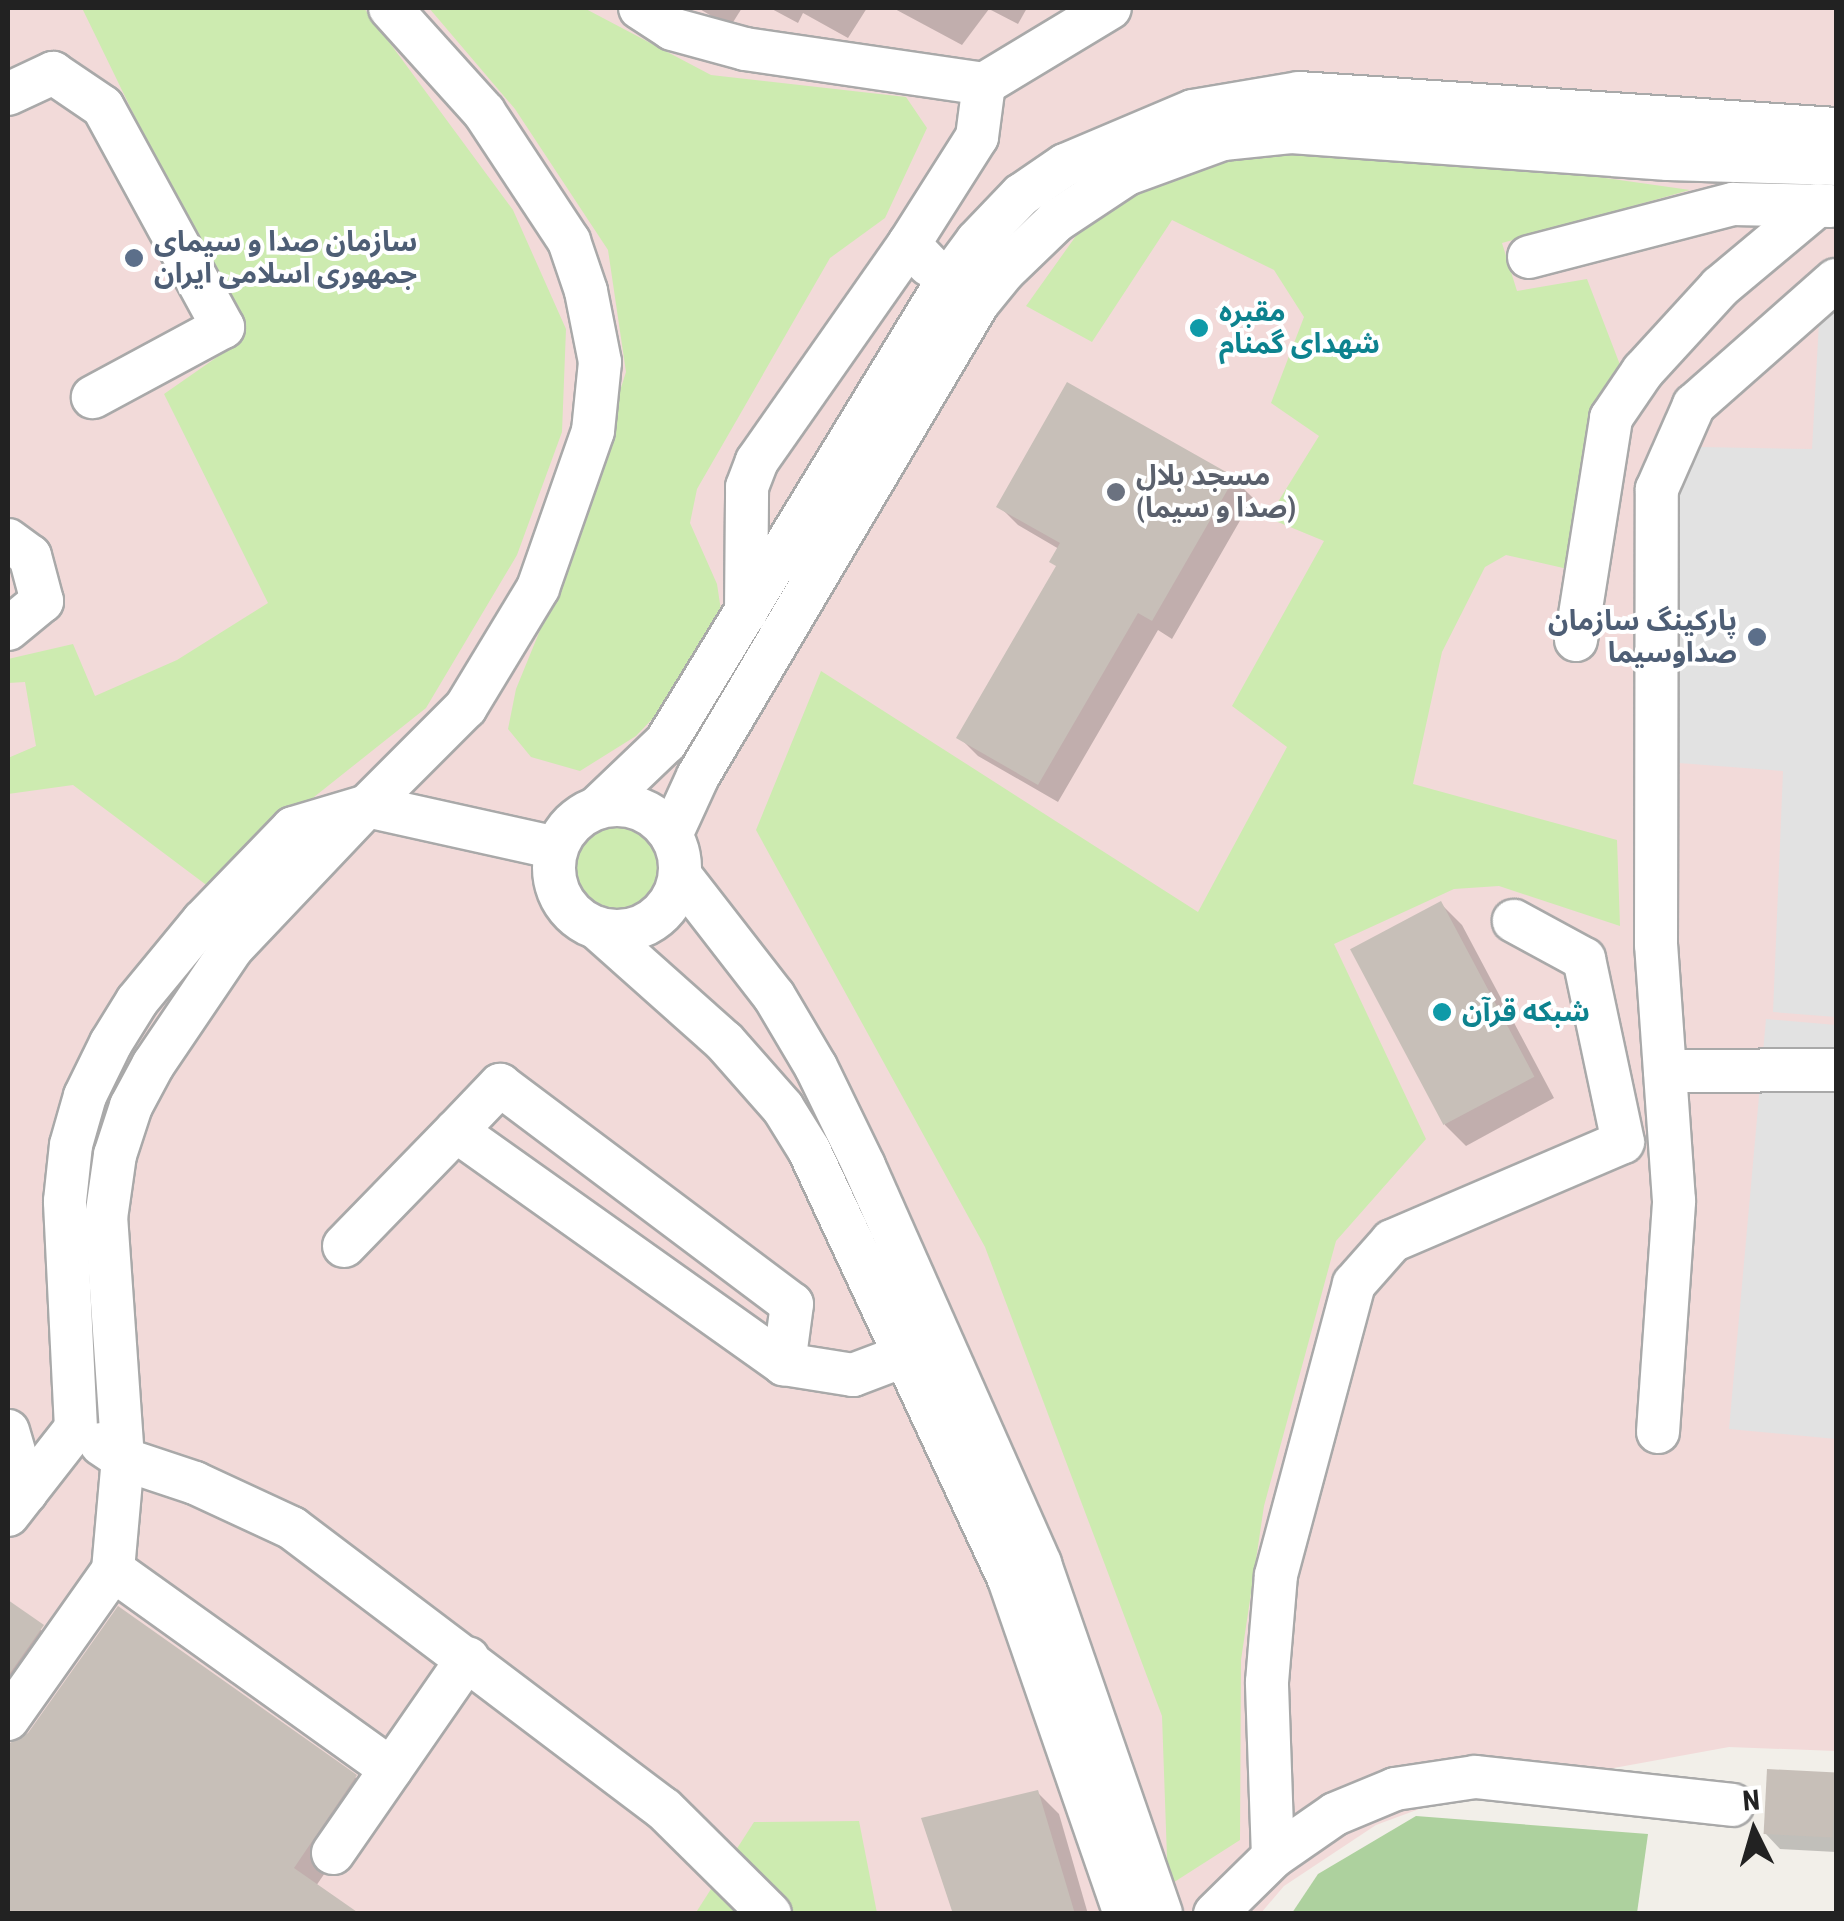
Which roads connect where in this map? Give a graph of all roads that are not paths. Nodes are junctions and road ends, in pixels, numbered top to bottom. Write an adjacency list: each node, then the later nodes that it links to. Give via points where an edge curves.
1 (390, 8): 18 (lane, via 484,112 570,241 600,362 593,431 538,588 466,707)
2 (640, 8): 4 (lane, via 672,29 745,49)
3 (1110, 8): 4 (lane)
4 (984, 84): 8 (lane, via 978,137)
5 (8, 94): 12 (lane, via 53,73 103,107 223,327)
6 (1819, 146): 11 (lane, via 1512,126 1299,93 1193,110 1104,145 1021,196 977,241)
7 (1827, 206): 9 (lane, via 1733,204); 17 (lane, via 1720,287 1611,418)
8 (909, 244): 11 (lane); 15 (lane, via 757,461 746,487)
9 (1529, 256)
10 (1836, 280): 26 (lane, via 1694,405 1657,490 1656,945)
11 (962, 293): 14 (lane)
12 (93, 397)
13 (8, 540): 16 (lane, via 30,556 42,601)
14 (798, 566): 15 (lane); 21 (lane, via 698,776)
15 (746, 614): 19 (lane, via 666,742)
16 (8, 629)
17 (1576, 640)
18 (367, 806): 20 (lane); 24 (lane, via 293,828)
19 (597, 808): 20 (lane, via 566,831); 21 (lane, via 639,809 658,820)
20 (556, 848): 23 (lane, via 553,868 565,905)
21 (675, 856): 23 (lane, via 665,909 651,921 615,932); 29 (lane, via 816,1067)
22 (1514, 920): 42 (lane, via 1584,959 1623,1142 1392,1241 1354,1284 1276,1575 1267,1682)
23 (597, 928): 29 (lane, via 724,1041 783,1108)
24 (218, 934): 31 (lane, via 137,1001 85,1096 71,1145 64,1248); 34 (lane, via 131,1106 114,1155 107,1270)
25 (1836, 1070): 26 (lane)
26 (1665, 1071): 33 (lane, via 1674,1201)
27 (456, 1131): 28 (lane); 30 (lane); 30 (lane, via 500,1085 792,1304)
28 (344, 1246)
29 (926, 1348): 30 (lane, via 853,1375); 44 (lane); 45 (lane, via 1040,1564)
30 (784, 1364)
31 (76, 1428): 34 (lane); 35 (lane)
32 (8, 1432): 35 (lane)
33 (1658, 1432)
34 (123, 1459): 36 (lane); 37 (lane, via 292,1528)
35 (17, 1504)
36 (113, 1570): 38 (lane); 39 (lane)
37 (468, 1658): 39 (lane); 43 (lane, via 664,1810)
38 (8, 1719)
39 (391, 1769): 41 (lane)
40 (1732, 1805): 42 (lane, via 1474,1778 1395,1789 1335,1814)
41 (332, 1853)
42 (1273, 1857): 46 (lane)
43 (770, 1914)
44 (1125, 1914)
45 (1161, 1914)
46 (1215, 1914)

